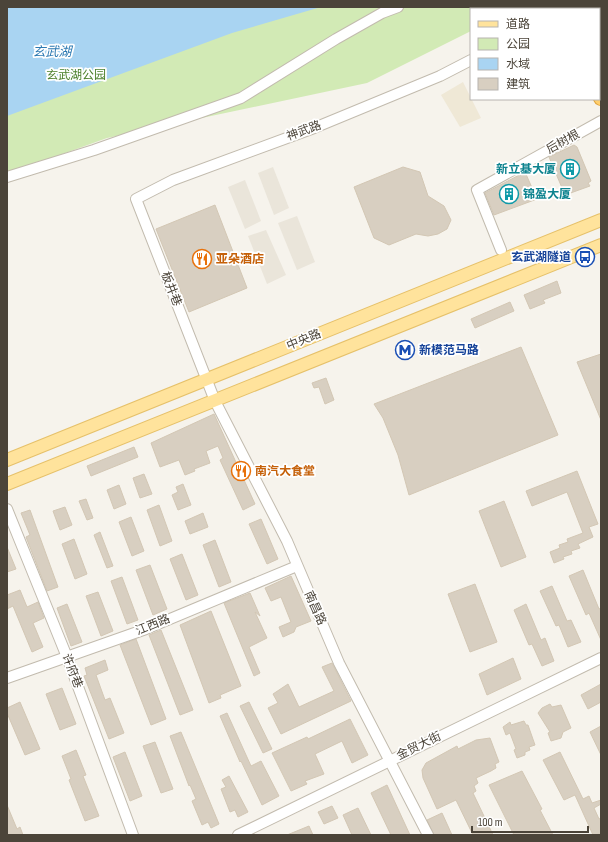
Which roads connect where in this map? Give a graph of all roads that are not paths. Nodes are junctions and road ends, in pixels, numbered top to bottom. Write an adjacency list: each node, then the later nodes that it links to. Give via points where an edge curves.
1 (398, 7): 4 (street, via 382,13 241,98 135,136)
2 (470, 61): 5 (street, 神武路, via 440,76 314,128 173,180)
3 (601, 121): 8 (street, 后树根, via 477,190)
4 (7, 177)
5 (136, 199): 9 (street, 板井巷)
6 (601, 220): 9 (main road, 中央路)
7 (601, 245): 10 (main road, 中央路)
8 (501, 250)
9 (206, 379): 10 (street, 南昌路); 11 (main road, 中央路)
10 (215, 401): 12 (main road, 中央路); 14 (street, 南昌路, via 287,541)
11 (7, 460)
12 (7, 484)
13 (7, 509): 15 (street, 许府巷)
14 (297, 566): 15 (street, 江西路, via 146,629); 18 (street, 南昌路, via 339,663)
15 (67, 657): 17 (street, 江西路); 19 (street, 许府巷)
16 (601, 658): 18 (street, 金贸大街)
17 (7, 678)
18 (391, 760): 20 (street, 金贸大街); 21 (street, 南昌路)
19 (133, 835)
20 (238, 835)
21 (428, 835)

